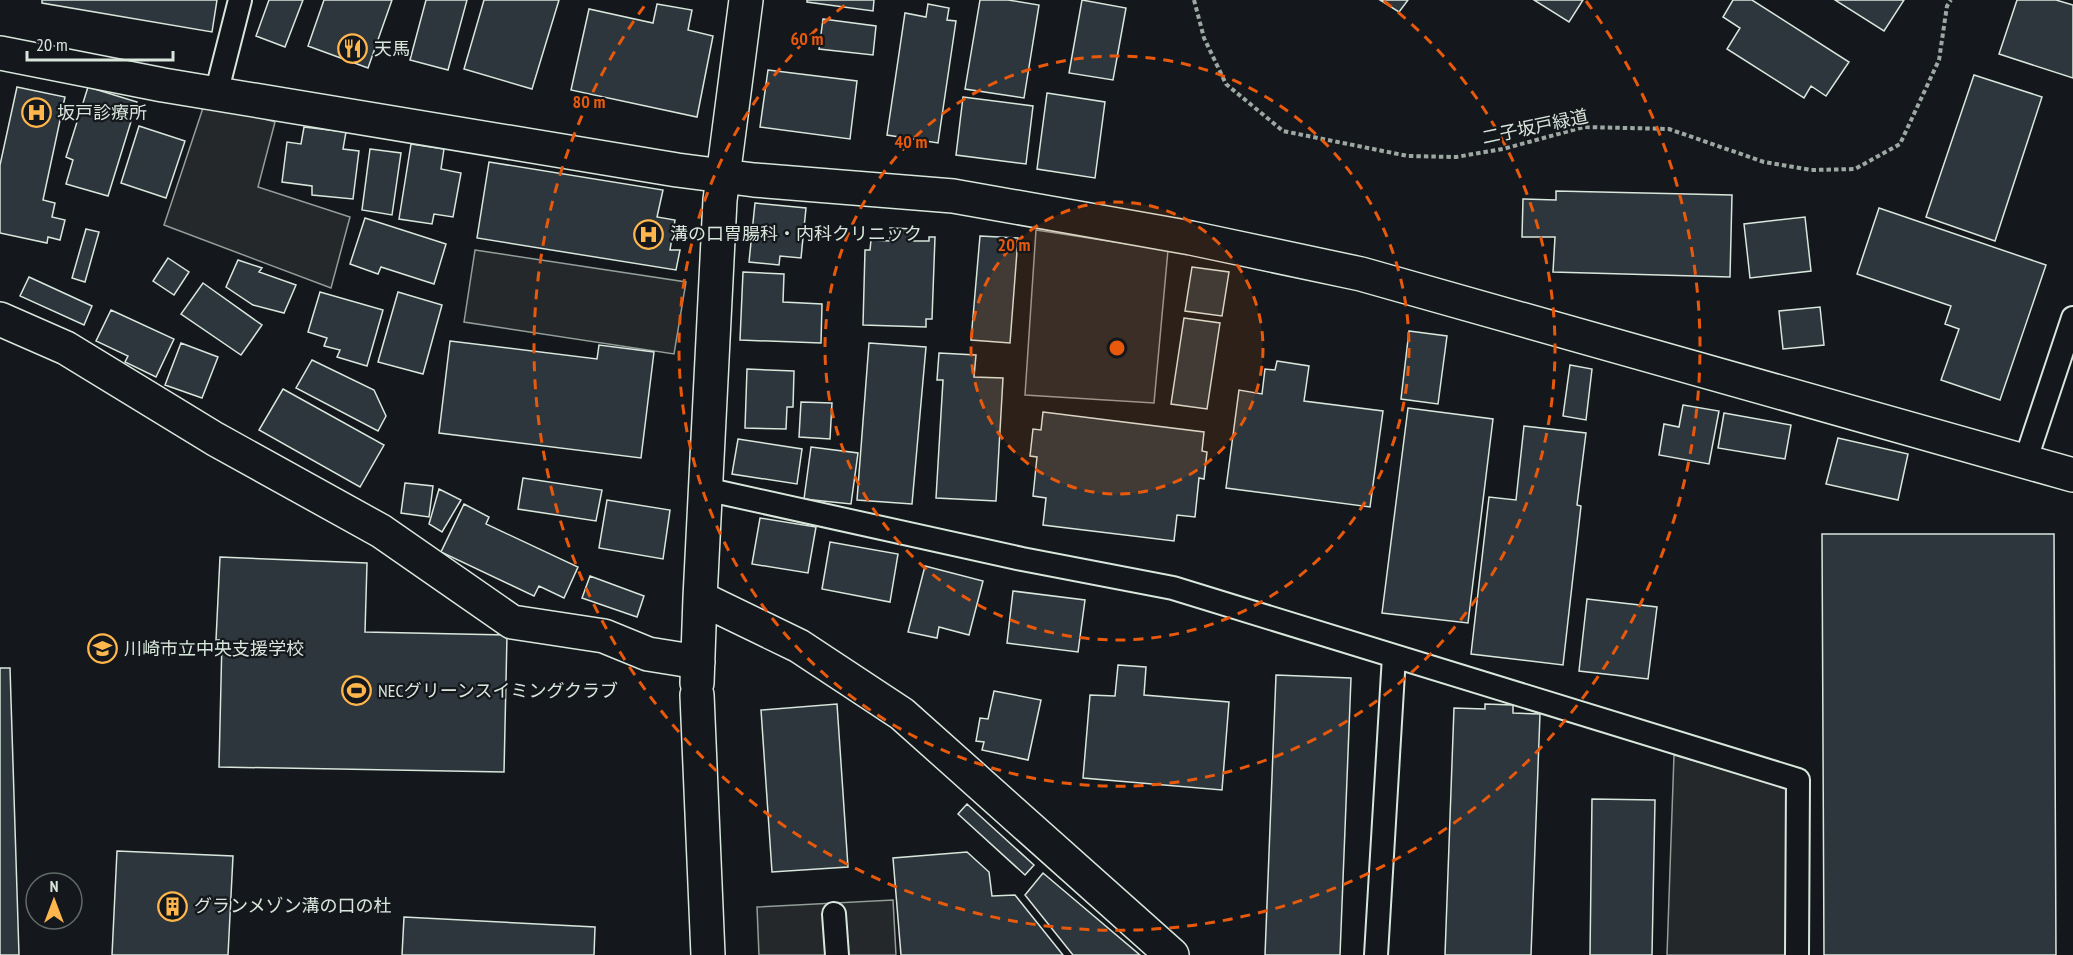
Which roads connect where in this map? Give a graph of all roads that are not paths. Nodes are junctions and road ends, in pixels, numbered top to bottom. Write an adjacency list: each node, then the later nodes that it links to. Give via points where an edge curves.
1 (240, 0): 4 (lane)
2 (746, 0): 5 (street)
3 (0, 53): 4 (street)
4 (216, 94): 5 (street)
5 (724, 176): 8 (street, via 953,196 1191,238 1361,274); 10 (street)
6 (2073, 318): 8 (lane)
7 (0, 319): 13 (street, via 66,348 215,439 381,531 512,622 604,636 648,654)
8 (2025, 462): 9 (street)
9 (2073, 475)
10 (705, 489): 11 (street); 12 (lane, via 1173,588)
11 (700, 598): 13 (street); 17 (street, via 799,646 902,714)
12 (1394, 656): 18 (lane); 19 (lane, via 1798,780)
13 (698, 662): 15 (street)
14 (834, 914): 16 (lane)
15 (708, 955)
16 (837, 955)
17 (1172, 955)
18 (1376, 955)
19 (1797, 955)

